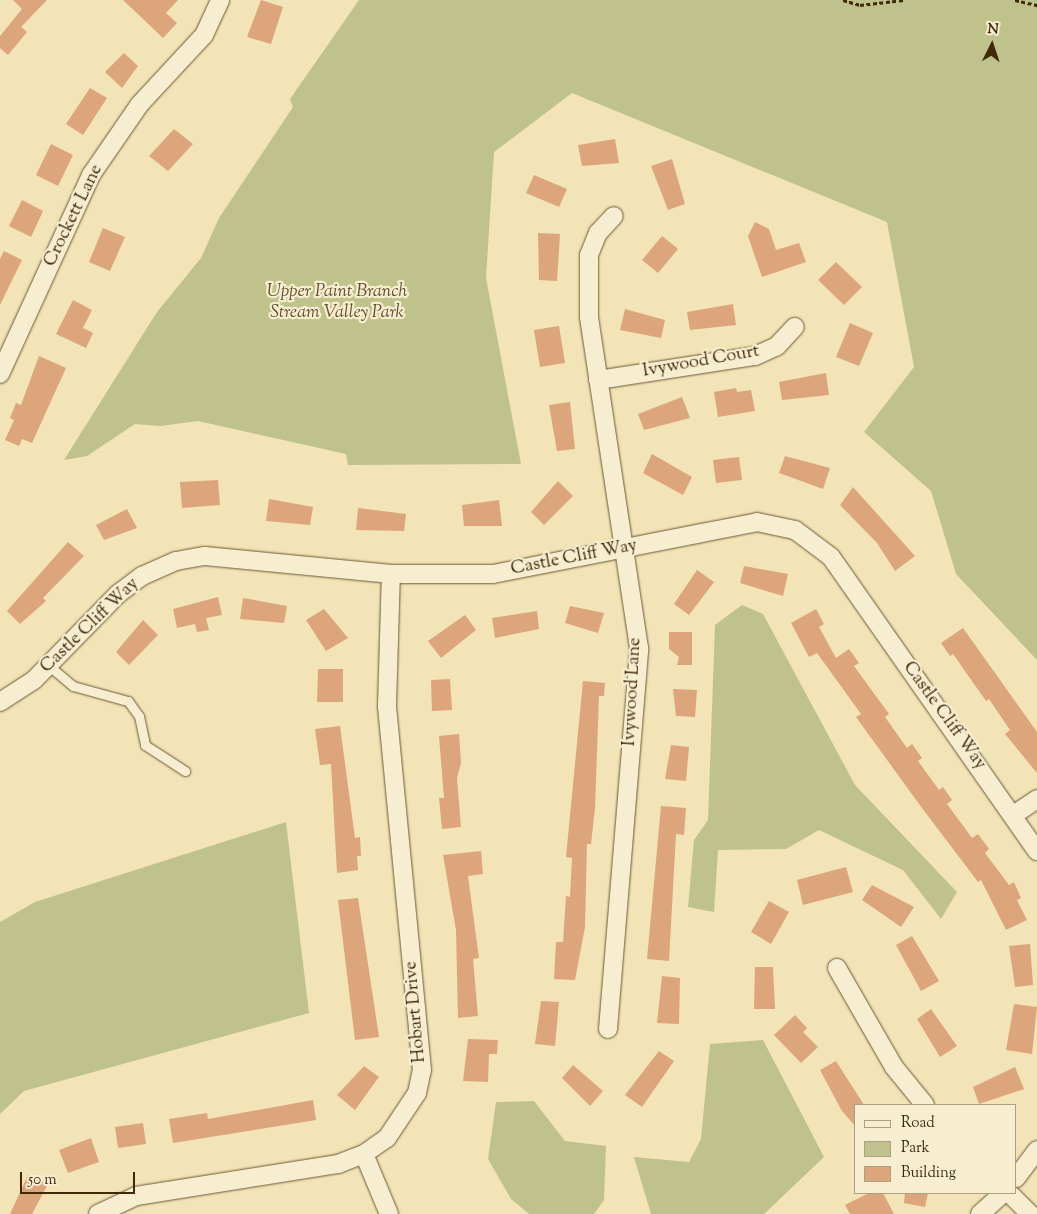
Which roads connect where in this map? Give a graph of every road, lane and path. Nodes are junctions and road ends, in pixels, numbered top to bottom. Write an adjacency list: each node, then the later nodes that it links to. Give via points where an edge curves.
1 (220, 0): 8 (street, Crockett Lane, via 204,35 140,104 91,175)
2 (843, 0): 3 (path, via 860,5)
3 (904, 0)
4 (1014, 0): 5 (path)
5 (1037, 5)
6 (614, 216): 9 (street, Ivywood Lane, via 598,232 589,256 589,317)
7 (795, 328): 9 (street, Ivywood Court, via 777,346 755,356)
8 (0, 374)
9 (598, 380): 10 (street, Ivywood Lane)
10 (624, 550): 11 (street, Castle Cliff Way, via 493,574); 16 (street, Castle Cliff Way, via 740,523 757,522 795,530 831,558); 19 (street, Ivywood Lane, via 639,648)
11 (391, 574): 12 (street, Castle Cliff Way, via 205,556 176,561 142,576 118,594); 22 (street, Hobart Drive, via 387,706 422,1070 417,1093 405,1115 387,1138)
12 (48, 665): 13 (street, Castle Cliff Way, via 34,680); 14 (lane, via 73,686 128,701 139,716 145,745)
13 (0, 702)
14 (185, 771)
15 (1037, 799): 16 (street)
16 (1015, 814): 17 (street, Castle Cliff Way)
17 (1037, 851)
18 (837, 968): 20 (street, via 894,1067)
19 (608, 1029)
20 (924, 1104)
21 (1037, 1150): 23 (street)
22 (364, 1154): 26 (street, Hobart Drive, via 338,1164 136,1196); 27 (street)
23 (1017, 1177)
24 (1001, 1194): 28 (street)
25 (1010, 1194): 29 (street)
26 (98, 1214)
27 (389, 1214)
28 (980, 1214)
29 (1030, 1214)

